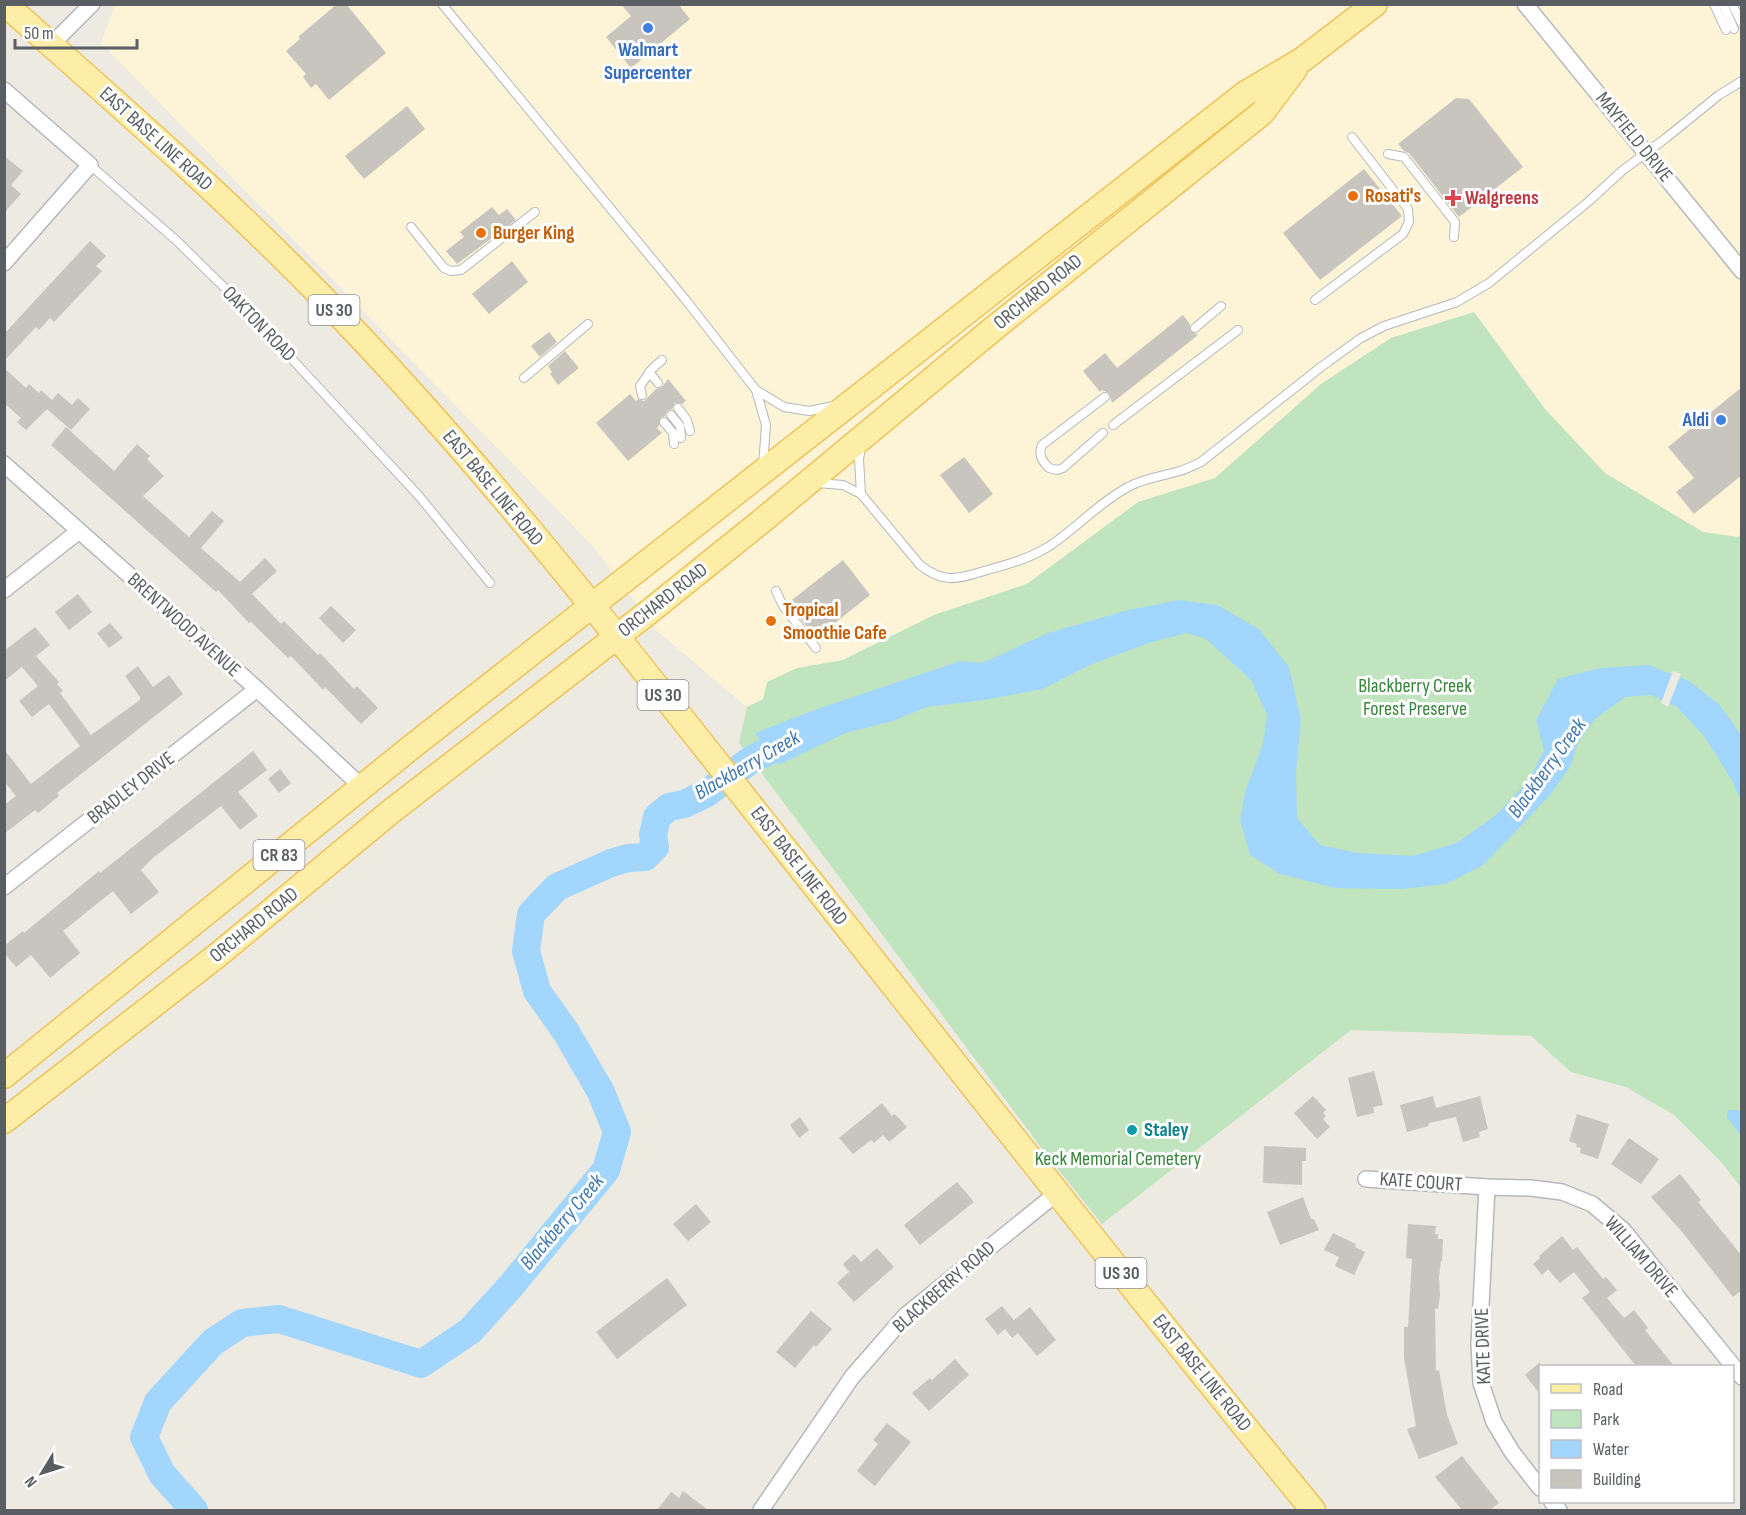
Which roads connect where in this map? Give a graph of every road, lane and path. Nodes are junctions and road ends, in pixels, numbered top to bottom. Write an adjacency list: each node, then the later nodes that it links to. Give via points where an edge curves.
1 (5, 4): 10 (main road, US 30)
2 (92, 4): 10 (street)
3 (442, 4): 32 (lane)
4 (1375, 4): 11 (main road, ORCHARD ROAD)
5 (1525, 4): 15 (street, MAYFIELD DRIVE)
6 (1714, 4): 9 (lane)
7 (1723, 4): 9 (lane)
8 (1732, 4): 9 (lane)
9 (1734, 28)
10 (51, 45): 53 (main road, EAST BASE LINE ROAD / US 30, via 228,205 323,298 435,420)
11 (1302, 60): 35 (main road, ORCHARD ROAD, via 1246,93); 41 (main road, ORCHARD ROAD, via 1262,113)
12 (1742, 81): 15 (lane)
13 (4, 90): 17 (street, OAKTON ROAD)
14 (1352, 137): 23 (lane, via 1408,209 1409,222 1403,234)
15 (1647, 153): 22 (street, MAYFIELD DRIVE); 48 (lane, via 1489,283 1457,302 1384,326 1361,338 1201,462 1130,486 1048,546 1021,560 957,579 931,574)
16 (1388, 154): 20 (lane, via 1404,157 1455,222)
17 (90, 165): 21 (street); 50 (lane, OAKTON ROAD, via 238,301 419,496)
18 (535, 212): 19 (lane, via 461,270 451,272)
19 (411, 227)
20 (1454, 237)
21 (4, 263)
22 (1742, 271)
23 (1315, 300)
24 (1221, 306): 26 (lane)
25 (588, 324): 30 (lane)
26 (1195, 328)
27 (1238, 330): 39 (lane)
28 (662, 360): 29 (lane)
29 (649, 372): 31 (lane); 33 (lane, via 640,386)
30 (524, 378)
31 (658, 383)
32 (756, 390): 35 (lane, via 784,407 809,411); 46 (lane, via 766,426)
33 (646, 392)
34 (1105, 397): 42 (lane, via 1042,444 1041,457 1049,468 1063,468)
35 (851, 403): 46 (main road, ORCHARD ROAD)
36 (678, 408): 40 (lane)
37 (671, 415): 43 (lane, via 680,426)
38 (664, 422): 44 (lane, via 673,433)
39 (1113, 425)
40 (690, 431)
41 (870, 432): 47 (main road, ORCHARD ROAD); 48 (lane, via 859,459)
42 (1103, 433)
43 (681, 438)
44 (674, 444)
45 (4, 464): 49 (street, BRENTWOOD AVENUE)
46 (763, 472): 53 (main road, ORCHARD ROAD)
47 (808, 483): 48 (lane, via 830,482); 54 (main road, ORCHARD ROAD)
48 (861, 494)
49 (79, 531): 51 (street); 56 (street, BRENTWOOD AVENUE)
50 (490, 583)
51 (4, 590)
52 (776, 591): 55 (lane)
53 (592, 606): 54 (main road, EAST BASE LINE ROAD / US 30); 57 (main road, ORCHARD ROAD / CR 83)
54 (617, 637): 60 (main road, ORCHARD ROAD / CR 83); 63 (main road, EAST BASE LINE ROAD / US 30)
55 (816, 648)
56 (257, 689): 57 (street, BRENTWOOD AVENUE); 58 (street, BRADLEY DRIVE)
57 (362, 787): 59 (main road, ORCHARD ROAD / CR 83)
58 (4, 887)
59 (4, 1076)
60 (4, 1120)
61 (1366, 1179): 62 (street, KATE COURT)
62 (1481, 1186): 64 (street, WILLIAM DRIVE, via 1562,1192 1592,1204 1623,1230); 65 (street, KATE DRIVE, via 1481,1383 1494,1422)
63 (1057, 1193): 66 (street, BLACKBERRY ROAD, via 906,1315 852,1377); 67 (main road, EAST BASE LINE ROAD / US 30)
64 (1732, 1365)
65 (1539, 1487)
66 (761, 1510)
67 (1313, 1510)

